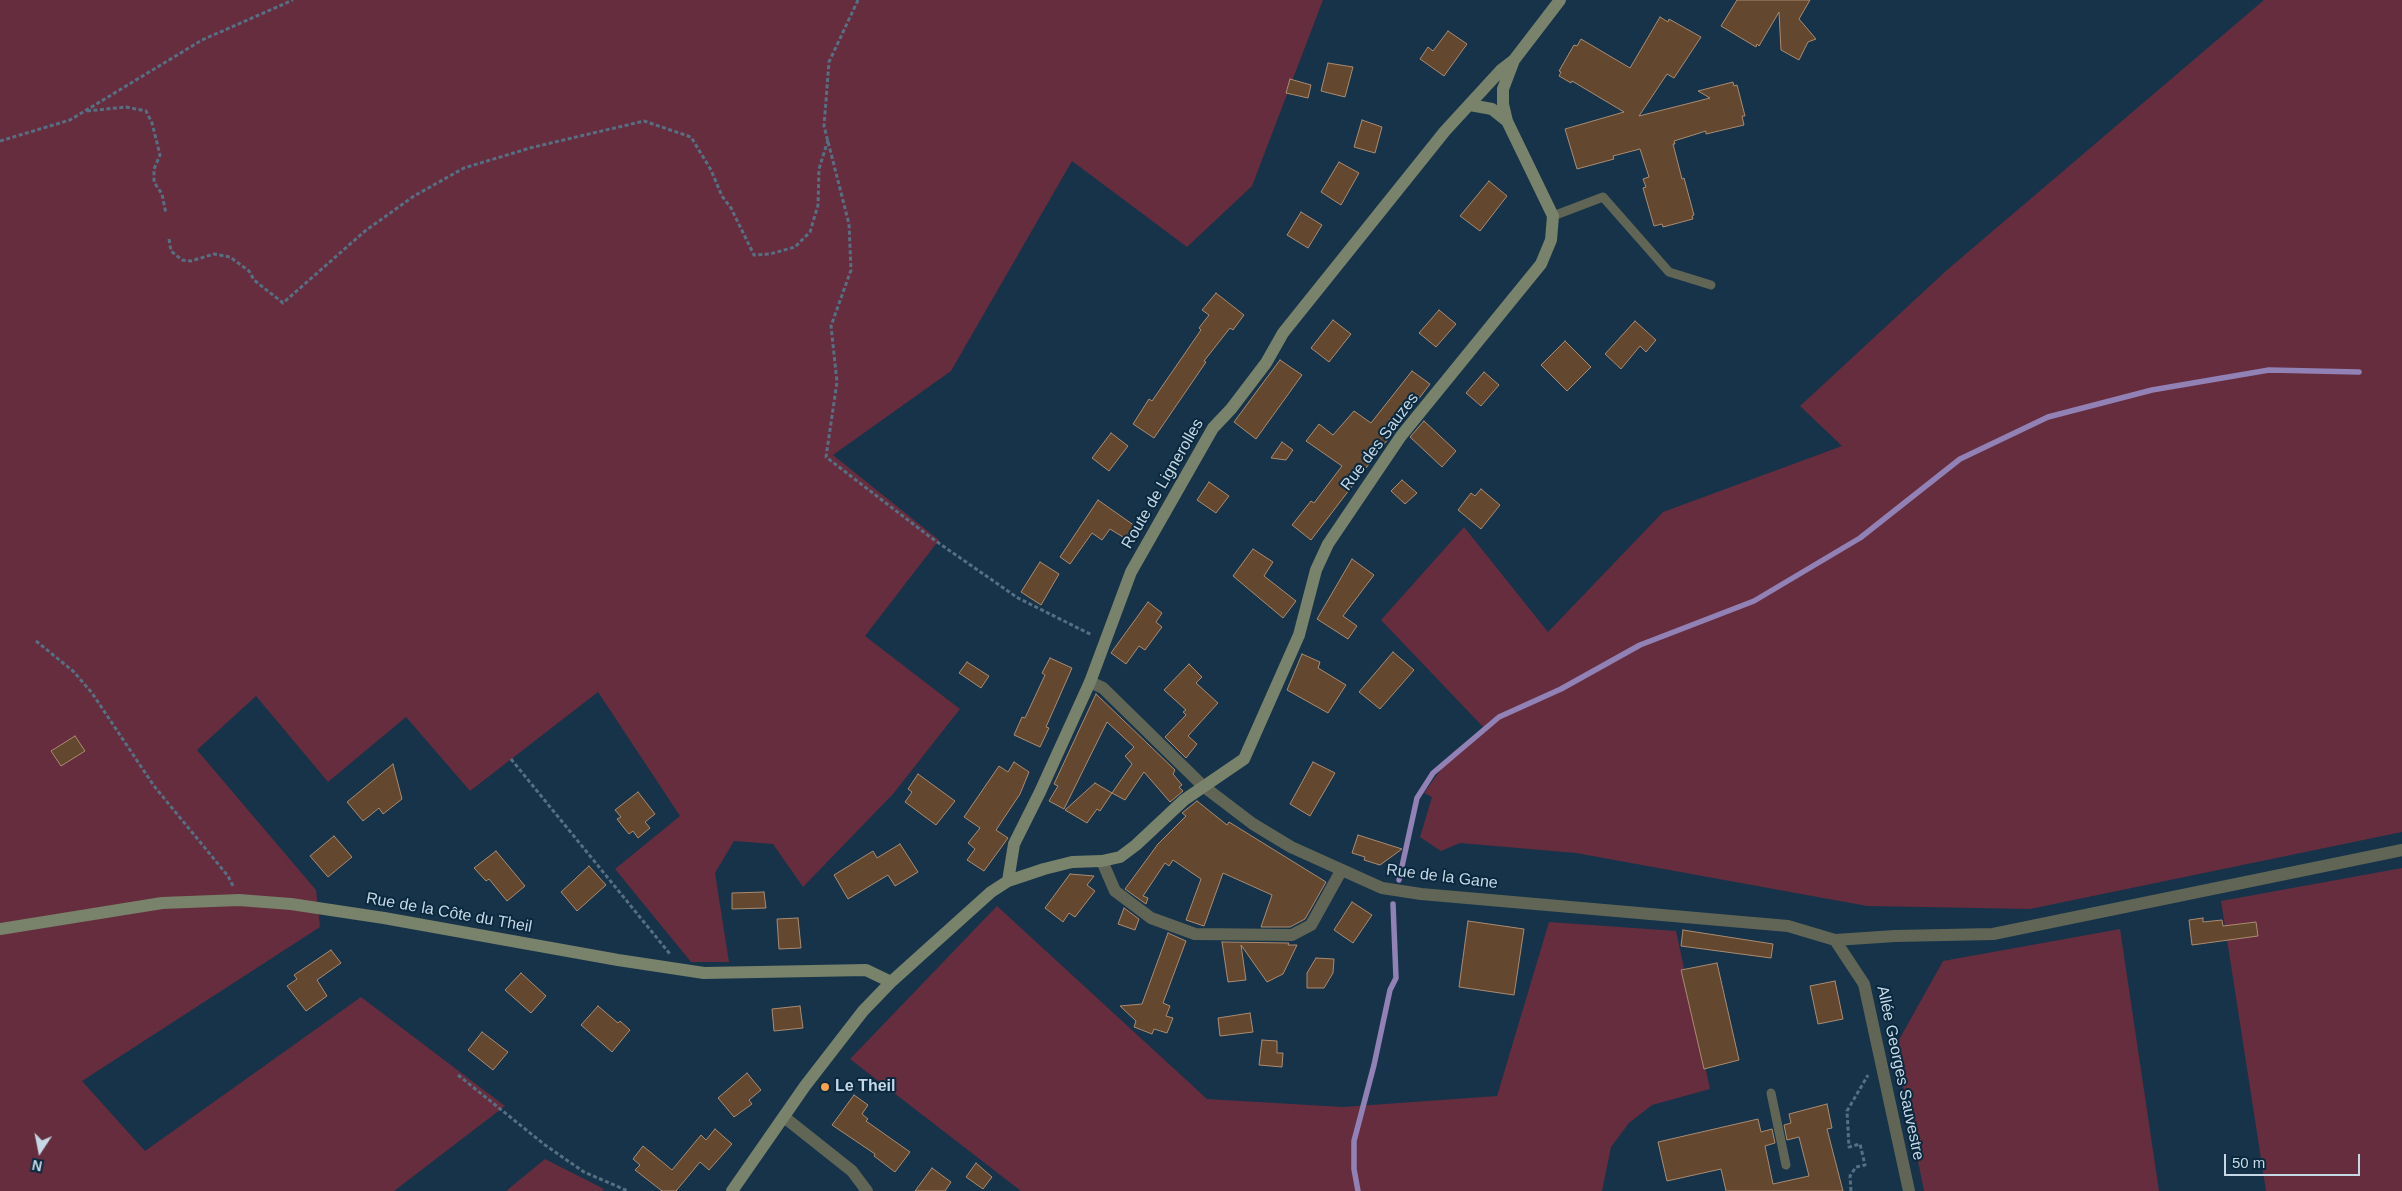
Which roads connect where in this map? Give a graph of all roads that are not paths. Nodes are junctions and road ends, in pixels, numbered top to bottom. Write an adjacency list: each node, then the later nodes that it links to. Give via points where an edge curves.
1 (1560, 0): 2 (street)
2 (1514, 60): 3 (street, Route de Lignerolles); 4 (street, via 1503,89)
3 (1470, 105): 4 (street, via 1492,110); 7 (street, Route de Lignerolles, via 1445,131 1289,325 1266,363 1213,428 1131,572)
4 (1507, 121): 5 (street)
5 (1553, 216): 6 (lane, via 1603,197 1669,272); 8 (street, Rue des Sauzes, via 1551,240 1541,264 1401,436 1328,544 1316,570 1299,635 1250,750 1244,759)
6 (1711, 284)
7 (1090, 682): 8 (street, Rue de la Gane, via 1103,688); 12 (street, Route de Lignerolles, via 1014,844)
8 (1203, 786): 10 (street, via 1128,851); 11 (street, Rue de la Gane, via 1253,824 1291,847)
9 (2402, 850): 14 (street, via 1992,934)
10 (1102, 860): 11 (street, via 1115,891 1151,918 1195,934 1292,935 1311,925); 12 (street, via 1072,862)
11 (1342, 871): 14 (street, Rue de la Gane, via 1382,888 1402,891 1788,926)
12 (1008, 881): 15 (street, via 991,892)
13 (0, 929): 15 (street, Rue de la Côte du Theil, via 162,903 239,900 384,918 713,973 866,970)
14 (1835, 940): 21 (street, Allée Georges Sauvestre, via 1864,984)
15 (891, 982): 17 (street, via 863,1011)
16 (1770, 1093): 18 (lane)
17 (784, 1117): 19 (street); 20 (street, via 852,1171)
18 (1786, 1165)
19 (732, 1191)
20 (867, 1191)
21 (1908, 1191)

